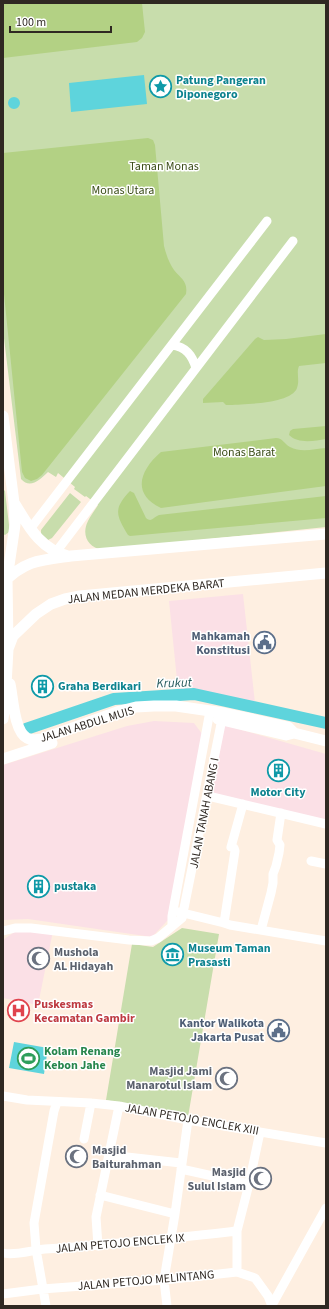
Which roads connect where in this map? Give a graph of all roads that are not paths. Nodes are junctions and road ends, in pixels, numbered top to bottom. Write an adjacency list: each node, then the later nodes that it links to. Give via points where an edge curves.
1 (267, 221): 3 (street)
2 (293, 241): 4 (street)
3 (172, 345): 4 (street, via 185,350); 7 (street)
4 (196, 368): 9 (street)
5 (3, 416): 6 (main road)
6 (14, 503): 7 (main road); 12 (main road, via 15,524)
7 (30, 529): 9 (main road, via 40,541)
8 (326, 534): 10 (main road)
9 (56, 552): 10 (main road)
10 (71, 556): 12 (main road, via 30,563)
11 (326, 573): 13 (main road, JALAN MEDAN MERDEKA BARAT, via 65,599 51,604 25,623 13,636)
12 (5, 581): 13 (main road)
13 (8, 649): 14 (main road, JALAN MEDAN MERDEKA BARAT)
14 (7, 663): 15 (main road, JALAN ABDUL MUIS, via 18,725 22,734 34,740 136,707 176,706); 17 (main road, JALAN MEDAN MERDEKA BARAT)
15 (210, 714): 16 (main road, JALAN ABDUL MUIS); 19 (main road, JALAN ABDUL MUIS, via 137,714); 26 (street, JALAN TANAH ABANG I)
16 (223, 716): 18 (main road, JALAN ABDUL MUIS, via 288,727 294,733); 20 (street, JALAN TANAH ABANG I)
17 (3, 718)
18 (326, 741)
19 (3, 759)
20 (208, 796): 21 (street); 27 (street, JALAN TANAH ABANG I)
21 (243, 804): 22 (street); 28 (street, via 231,847 235,851)
22 (281, 813): 23 (street); 30 (street, via 277,840 280,845 279,853)
23 (326, 824)
24 (311, 861): 25 (street)
25 (326, 864)
26 (173, 914): 27 (street); 29 (street, JALAN TANAH ABANG I)
27 (182, 916): 28 (street); 29 (street)
28 (227, 924): 30 (street)
29 (172, 926): 31 (street, via 151,941 31,928)
30 (261, 930): 32 (street)
31 (3, 931)
32 (326, 941)
33 (3, 1096): 34 (street, JALAN PETOJO ENCLEK XIII)
34 (57, 1102): 35 (street, JALAN PETOJO ENCLEK XIII); 50 (street, via 34,1223)
35 (91, 1103): 36 (street, JALAN PETOJO ENCLEK XIII); 39 (street)
36 (119, 1106): 37 (street, JALAN PETOJO ENCLEK XIII); 41 (street)
37 (188, 1120): 38 (street, JALAN PETOJO ENCLEK XIII); 42 (street)
38 (260, 1132): 40 (street, JALAN PETOJO ENCLEK XIII); 43 (street)
39 (84, 1139)
40 (326, 1143)
41 (109, 1155): 42 (street); 44 (street)
42 (181, 1166): 43 (street); 46 (street)
43 (249, 1184): 47 (street)
44 (100, 1196): 46 (street); 49 (street, via 96,1218)
45 (326, 1208): 58 (street)
46 (175, 1214): 48 (street)
47 (237, 1231): 48 (street, JALAN PETOJO ENCLEK IX); 52 (street)
48 (170, 1239): 49 (street, JALAN PETOJO ENCLEK IX); 53 (street)
49 (98, 1246): 50 (street, JALAN PETOJO ENCLEK IX)
50 (36, 1250): 51 (street, JALAN PETOJO ENCLEK IX); 54 (street)
51 (3, 1253)
52 (237, 1272): 53 (street, JALAN PETOJO MELINTANG); 58 (street, JALAN PETOJO MELINTANG, via 254,1278 268,1296)
53 (164, 1280): 54 (street, JALAN PETOJO MELINTANG); 57 (street)
54 (42, 1289): 55 (street, JALAN PETOJO MELINTANG); 56 (street)
55 (3, 1294)
56 (46, 1306)
57 (167, 1306)
58 (272, 1306)

